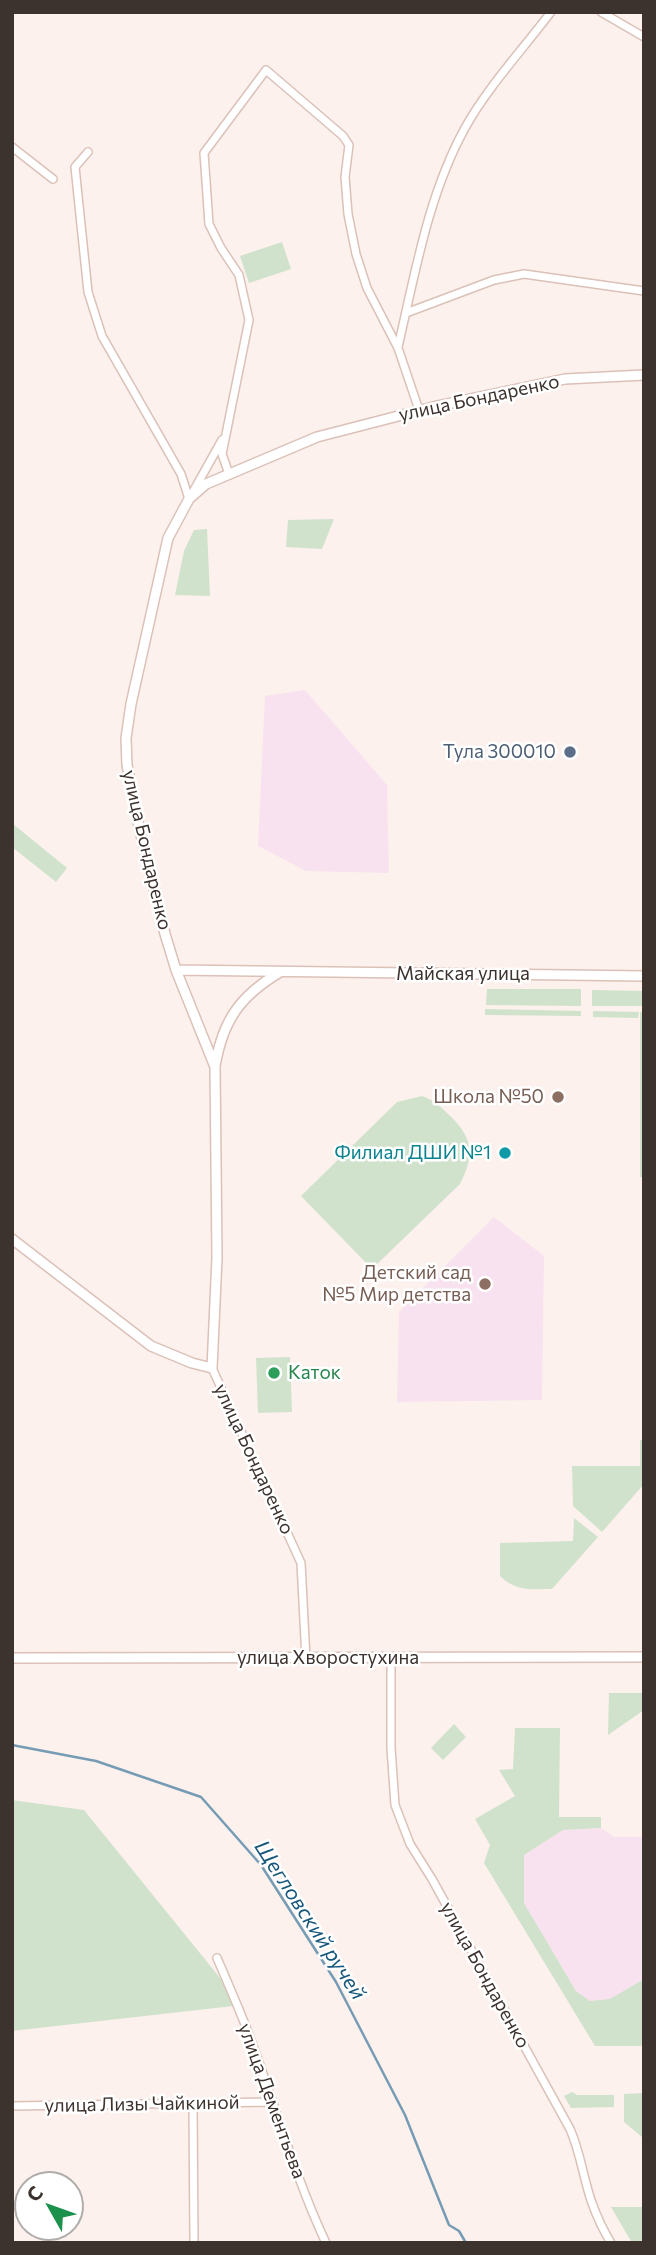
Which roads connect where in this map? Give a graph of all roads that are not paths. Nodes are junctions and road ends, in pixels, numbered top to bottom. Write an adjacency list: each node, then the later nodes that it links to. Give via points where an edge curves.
1 (551, 12): 8 (street, via 464,128 433,205)
2 (601, 12): 3 (street)
3 (644, 37)
4 (12, 147): 6 (street)
5 (88, 152): 14 (street, via 75,167 88,292 102,336 181,474)
6 (53, 179)
7 (644, 291): 8 (street, via 524,274 494,280)
8 (406, 313): 9 (street)
9 (398, 348): 11 (street); 12 (street, via 367,288 356,254 345,177 349,145 266,70 204,153 209,224 239,275 249,320)
10 (644, 375): 11 (street, улица Бондаренко, via 565,379)
11 (419, 410): 13 (street, улица Бондаренко, via 317,438)
12 (226, 434): 13 (street, via 222,454); 14 (street)
13 (229, 474): 14 (street, улица Бондаренко, via 206,484)
14 (189, 499): 15 (street, улица Бондаренко, via 168,538 126,738 138,822)
15 (176, 970): 16 (street, Майская улица); 18 (street, улица Бондаренко)
16 (282, 971): 17 (street, Майская улица); 18 (street, via 254,990 234,1013 220,1040)
17 (644, 976)
18 (215, 1067): 20 (street, улица Бондаренко, via 217,1258)
19 (12, 1239): 20 (street, via 151,1346)
20 (212, 1368): 23 (street, улица Бондаренко, via 301,1563)
21 (644, 1657): 24 (street, улица Хворостухина)
22 (12, 1658): 23 (street, улица Хворостухина)
23 (306, 1658): 24 (street, улица Хворостухина)
24 (391, 1658): 31 (street, улица Бондаренко, via 391,1748 398,1817 570,2129 580,2151 591,2202)
25 (217, 1958): 26 (street, улица Дементьева)
26 (271, 2102): 27 (street, улица Лизы Чайкиной); 30 (street, улица Дементьева)
27 (193, 2104): 28 (street, улица Лизы Чайкиной); 29 (street)
28 (12, 2106)
29 (194, 2243)
30 (326, 2243)
31 (611, 2243)

